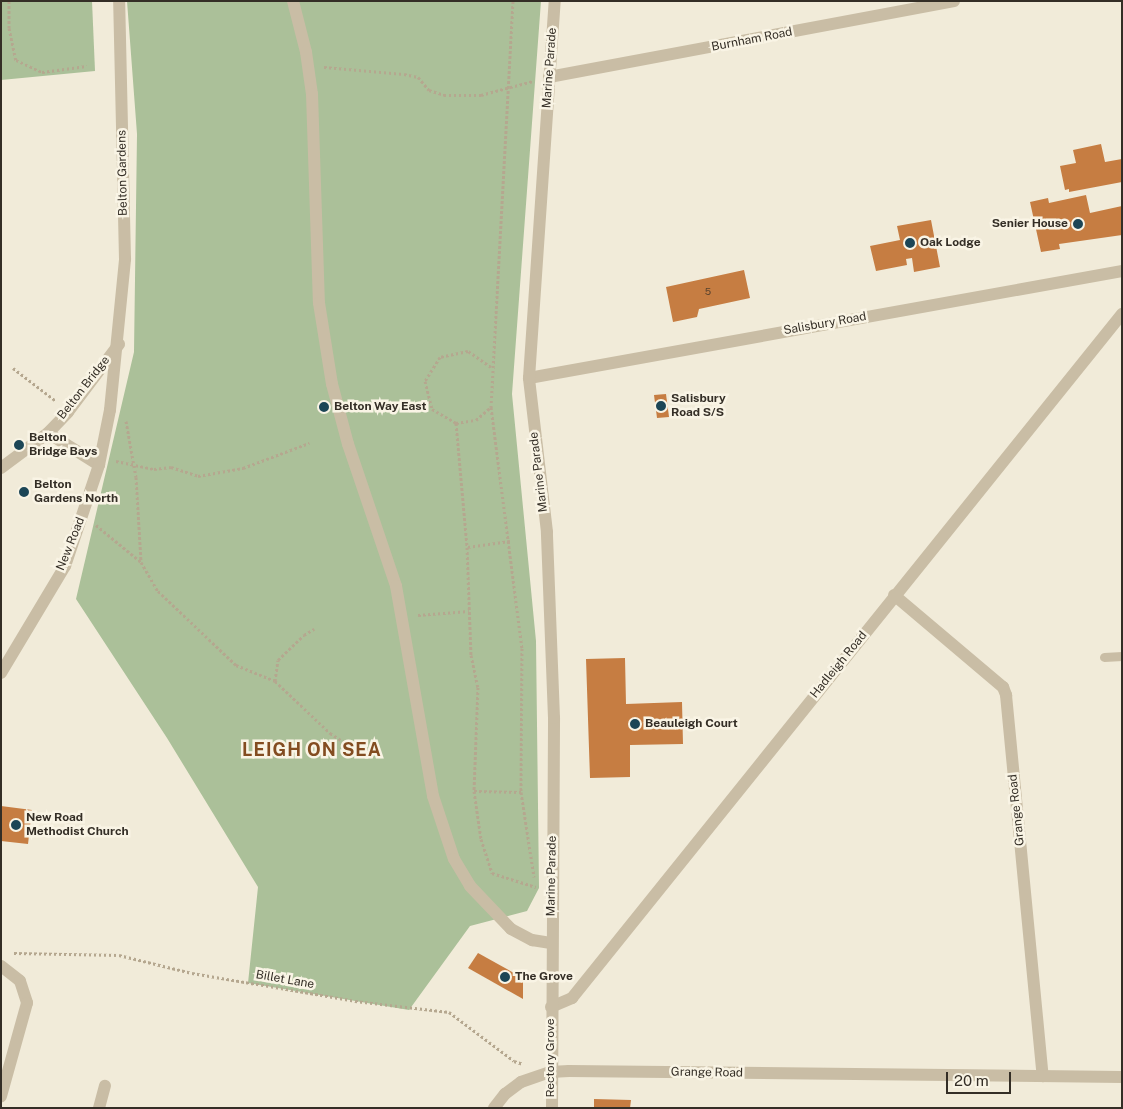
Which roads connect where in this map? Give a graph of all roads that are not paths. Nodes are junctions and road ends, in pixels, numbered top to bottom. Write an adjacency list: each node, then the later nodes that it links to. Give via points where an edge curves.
1 (119, 1): 8 (street, Belton Gardens, via 125,259)
2 (293, 1): 17 (street, via 306,52 312,94 318,303 332,384 348,444 396,586 434,796 454,859 470,886 511,929 532,940)
3 (555, 1): 5 (street, Marine Parade)
4 (954, 1): 5 (street, Burnham Road)
5 (549, 76): 9 (street, Marine Parade)
6 (1122, 271): 9 (street, Salisbury Road)
7 (1122, 314): 13 (street, Hadleigh Road)
8 (119, 344): 10 (street, Belton Bridge, via 68,412); 11 (street, New Road)
9 (528, 378): 17 (street, Marine Parade, via 547,532 551,625 554,736)
10 (44, 435): 11 (street); 12 (street, Belton Bridge)
11 (100, 462): 16 (street, New Road, via 65,566)
12 (1, 468)
13 (894, 595): 19 (street, Hadleigh Road, via 572,998); 21 (street, Grange Road, via 1003,687 1006,696)
14 (1122, 656): 15 (lane)
15 (1104, 657)
16 (1, 672)
17 (551, 943): 19 (street, Marine Parade)
18 (1, 966): 24 (street, via 20,981 27,1003)
19 (551, 1007): 20 (street, Rectory Grove)
20 (550, 1072): 21 (street, Grange Road); 26 (street, via 521,1082); 27 (street, Rectory Grove)
21 (1043, 1076): 22 (street, Grange Road)
22 (1122, 1077)
23 (105, 1086): 25 (street)
24 (1, 1096)
25 (99, 1108)
26 (494, 1108)
27 (552, 1108)

